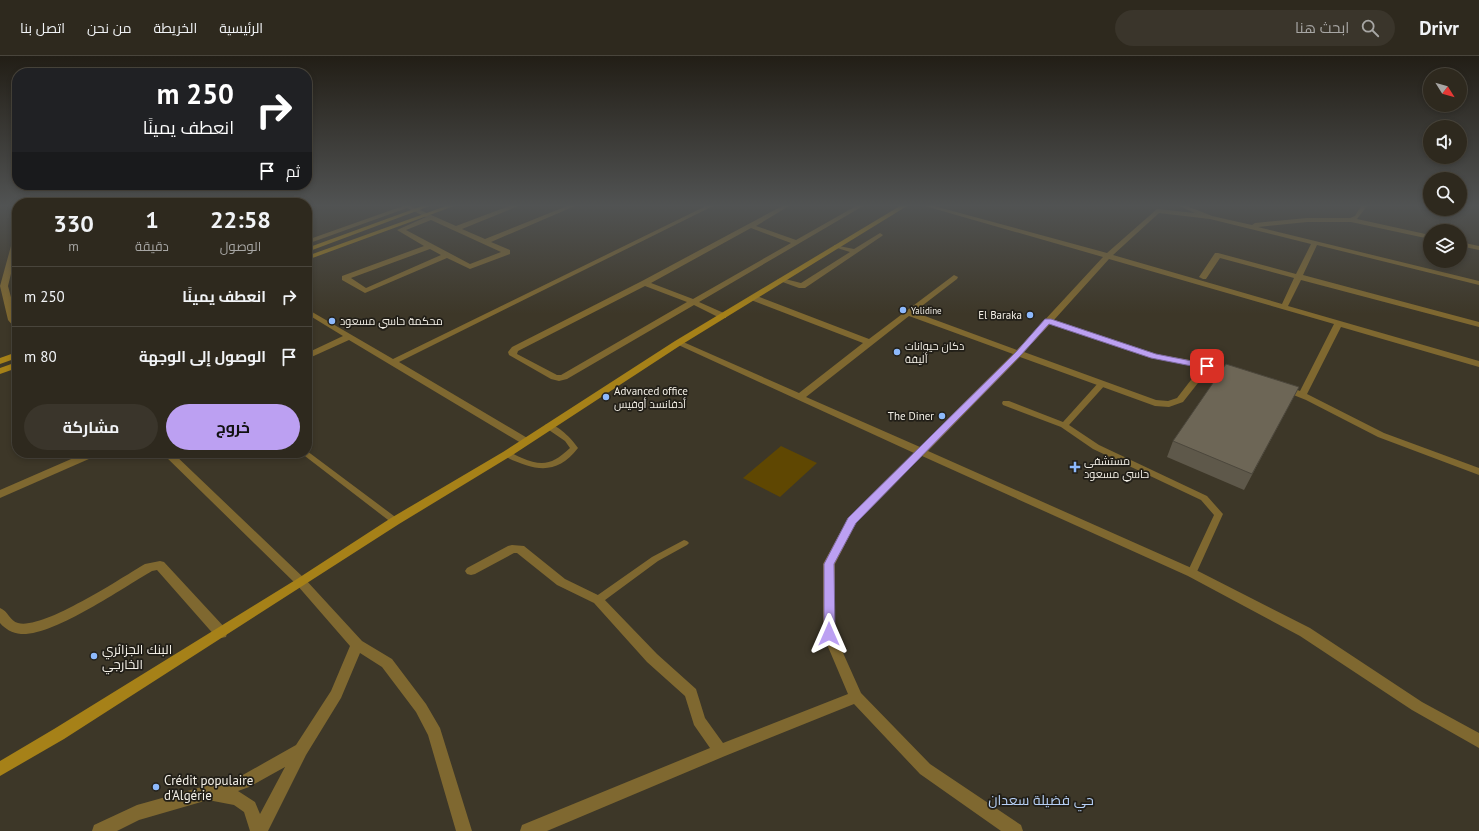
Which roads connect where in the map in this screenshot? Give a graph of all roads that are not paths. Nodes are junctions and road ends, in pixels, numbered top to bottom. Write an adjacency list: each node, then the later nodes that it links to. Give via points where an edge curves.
1 (328, 242): 16 (street)
2 (352, 242): 21 (street)
3 (423, 242): 14 (street)
4 (484, 242): 20 (street, via 507,252 470,267)
5 (637, 242): 46 (street)
6 (721, 242): 27 (street)
7 (796, 242): 30 (street)
8 (843, 242): 15 (street)
9 (869, 242): 18 (street)
10 (1058, 242): 22 (street)
11 (1122, 242): 22 (street)
12 (1315, 242): 23 (street); 28 (street)
13 (1467, 245): 17 (street)
14 (430, 246): 20 (street); 20 (street, via 345,278 365,291)
15 (836, 246): 18 (street); 26 (street)
16 (312, 248)
17 (1479, 248)
18 (855, 251): 26 (street, via 802,286)
19 (12, 255): 31 (street, via 4,286)
20 (447, 255)
21 (312, 256)
22 (1108, 256): 36 (street); 37 (street)
23 (1299, 276): 25 (street, via 1218,255); 32 (street); 38 (street)
24 (954, 277): 33 (street)
25 (1203, 277)
26 (781, 280): 29 (street)
27 (645, 283): 30 (street); 30 (street, via 515,349 513,355 559,378)
28 (1479, 284)
29 (754, 298): 35 (street); 41 (street)
30 (693, 302): 35 (street)
31 (12, 305)
32 (1285, 305)
33 (908, 313): 41 (street); 43 (street)
34 (312, 314): 39 (street)
35 (723, 316): 40 (street)
36 (1048, 321): 43 (street); 48 (street, via 1154,356)
37 (1339, 323): 47 (street); 54 (street)
38 (1479, 325)
39 (350, 336): 42 (street); 46 (street)
40 (678, 343): 55 (street); 58 (street)
41 (870, 343): 55 (street)
42 (312, 354)
43 (1018, 354): 52 (street); 60 (street)
44 (12, 357): 45 (street)
45 (0, 361)
46 (393, 362): 59 (street)
47 (1479, 364)
48 (1207, 366): 51 (street); 52 (street, via 1180,400 1169,404 1155,403)
49 (12, 367): 50 (street)
50 (0, 371)
51 (1246, 374)
52 (1102, 384): 57 (lane)
53 (1278, 385): 54 (street)
54 (1303, 394): 65 (street, via 1382,435)
55 (800, 397): 60 (street)
56 (1006, 403): 57 (lane)
57 (1064, 425): 70 (lane, via 1096,447 1204,498 1219,514)
58 (549, 426): 59 (street); 61 (lane, via 568,439 574,448 554,465 530,465)
59 (525, 441): 61 (street)
60 (921, 452): 70 (street); 76 (street, via 852,521 829,564 829,634)
61 (507, 454): 67 (street)
62 (83, 458): 66 (street)
63 (172, 458): 71 (street)
64 (312, 458): 67 (lane)
65 (1479, 472)
66 (0, 494)
67 (395, 521): 71 (street)
68 (684, 543): 72 (lane, via 655,559)
69 (471, 571): 72 (street, via 512,549 520,549 561,582)
70 (1192, 573): 77 (street, via 1305,632 1417,706)
71 (301, 582): 74 (street); 75 (street)
72 (598, 600): 79 (street, via 652,658 691,693 699,721)
73 (0, 613): 74 (street, via 11,626 31,628 63,617 149,567 160,565)
74 (221, 633): 80 (street)
75 (357, 645): 78 (street, via 336,694); 84 (street, via 387,663 421,708 435,732)
76 (856, 697): 79 (street); 86 (street, via 925,769)
77 (1479, 741)
78 (301, 750): 81 (street, via 244,782); 83 (street)
79 (720, 751): 85 (street)
80 (0, 769)
81 (210, 793): 82 (street, via 137,813); 83 (street, via 237,798 250,807)
82 (100, 831)
83 (259, 831)
84 (464, 831)
85 (528, 831)
86 (1015, 831)

